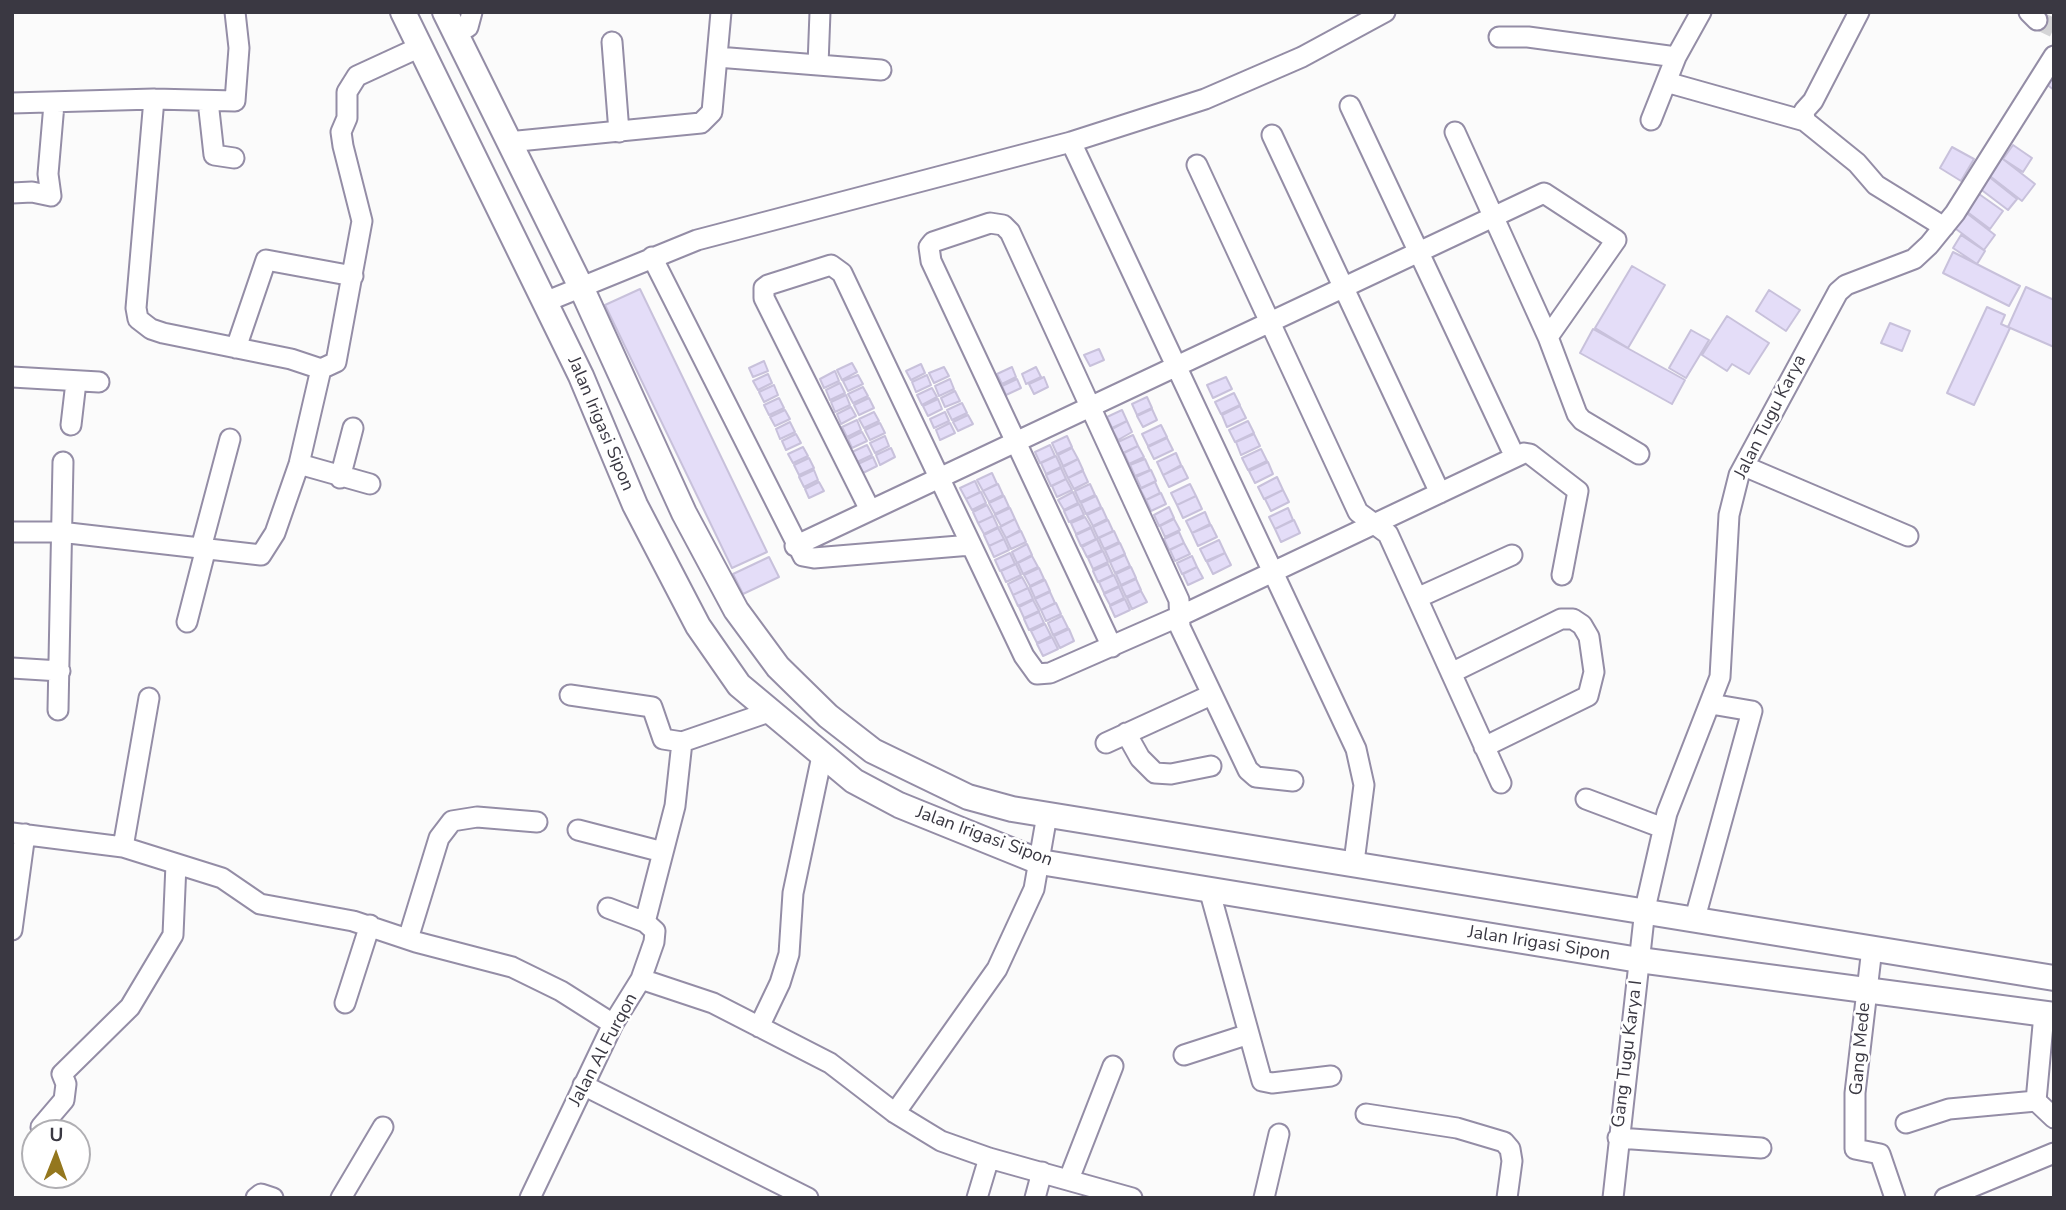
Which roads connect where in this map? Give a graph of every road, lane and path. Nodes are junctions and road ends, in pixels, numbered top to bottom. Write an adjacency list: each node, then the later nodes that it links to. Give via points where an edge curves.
1 (235, 12): 20 (street, via 239,48 235,101)
2 (403, 12): 12 (street, Jalan Irigasi Sipon)
3 (472, 12): 9 (street, via 468,27)
4 (721, 12): 14 (street)
5 (820, 12): 16 (street)
6 (1385, 12): 30 (street, via 1248,82)
7 (1701, 12): 15 (street)
8 (1859, 12): 25 (street, via 1804,111)
9 (450, 23): 12 (street); 29 (street, Jalan Irigasi Sipon)
10 (1499, 37): 15 (street)
11 (612, 42): 26 (street)
12 (420, 47): 38 (street, via 357,76 348,92 341,132 362,221); 41 (street, Jalan Irigasi Sipon)
13 (2054, 56): 35 (street, Jalan Tugu Karya)
14 (717, 57): 16 (street); 26 (street, via 712,112 706,119 696,125)
15 (1676, 57): 18 (street)
16 (818, 65): 17 (street)
17 (881, 70)
18 (1666, 82): 24 (street); 25 (street)
19 (154, 99): 20 (street); 22 (street); 44 (street, via 137,315 151,329)
20 (208, 101): 31 (street, via 214,155)
21 (12, 103): 22 (street)
22 (54, 104): 33 (street, via 48,174 51,196)
23 (1350, 106): 36 (street)
24 (1651, 120)
25 (1805, 121): 35 (street, via 1857,163 1867,177)
26 (619, 132): 29 (street)
27 (1455, 132): 34 (street)
28 (1272, 135): 40 (street)
29 (508, 142): 39 (street, Jalan Irigasi Sipon)
30 (1071, 142): 37 (street, via 697,240); 45 (street)
31 (234, 158)
32 (1197, 165): 42 (street)
33 (12, 193)
34 (1494, 216): 36 (street); 43 (street); 43 (street, via 1544,193 1616,240)
35 (1944, 227): 59 (street, Jalan Tugu Karya, via 1914,259 1838,292)
36 (1419, 252): 40 (street); 56 (street)
37 (652, 257): 39 (street); 70 (street)
38 (353, 276): 44 (street, via 266,260); 46 (street, via 336,362)
39 (578, 288): 41 (street); 92 (street, Jalan Irigasi Sipon, via 684,513 736,610 778,667)
40 (1343, 288): 42 (street); 63 (street)
41 (548, 301): 87 (street, Jalan Irigasi Sipon, via 635,505 698,626 739,685)
42 (1269, 323): 45 (street); 65 (street, via 1358,512)
43 (1548, 337): 55 (street, via 1582,420)
44 (236, 348): 46 (street)
45 (1176, 366): 50 (street); 73 (street)
46 (321, 369): 58 (street)
47 (12, 377): 48 (street)
48 (76, 382): 49 (street); 51 (street)
49 (99, 382)
50 (1090, 407): 54 (street); 54 (street, via 1007,228 990,223 933,242 931,261); 76 (street, via 1179,600)
51 (71, 425)
52 (353, 428): 60 (street)
53 (230, 439): 71 (street)
54 (1017, 441): 61 (street); 78 (street)
55 (1639, 454)
56 (1515, 457): 63 (street); 74 (street, via 1530,454 1578,491)
57 (63, 462): 67 (street)
58 (299, 464): 60 (street); 71 (street, via 275,533 261,555)
59 (1744, 466): 68 (street); 85 (street, Jalan Tugu Karya, via 1729,515 1722,660)
60 (340, 478): 62 (street)
61 (939, 478): 64 (street); 64 (street, via 840,269 827,266 768,285 764,298); 69 (street)
62 (370, 484)
63 (1440, 493): 65 (street)
64 (870, 510): 70 (street)
65 (1374, 525): 73 (street); 75 (street, via 1388,534)
66 (12, 532): 67 (street)
67 (60, 532): 71 (street); 80 (street)
68 (1908, 536)
69 (971, 545): 70 (street, via 814,558 803,556); 78 (street, via 1032,671 1050,673)
70 (795, 546)
71 (203, 548): 77 (street)
72 (1512, 555): 75 (street)
73 (1274, 572): 76 (street); 107 (street, via 1362,769 1364,801)
74 (1562, 575)
75 (1417, 598): 81 (street)
76 (1180, 616): 78 (street); 83 (street, via 1180,627)
77 (187, 622)
78 (1112, 646)
79 (12, 668): 80 (street)
80 (60, 671): 86 (street)
81 (1451, 673): 91 (street); 91 (street, via 1561,619 1573,619 1589,637 1594,672 1588,696)
82 (570, 695): 89 (street, via 652,707 663,739)
83 (1211, 695): 88 (street); 96 (street, via 1251,775)
84 (149, 698): 104 (street)
85 (1711, 704): 101 (street, Jalan Tugu Karya); 112 (street, via 1752,711)
86 (58, 710)
87 (769, 712): 89 (street); 93 (street, Jalan Irigasi Sipon)
88 (1126, 733): 90 (street); 94 (street, via 1155,773)
89 (682, 742): 105 (street, via 675,806)
90 (1106, 743)
91 (1484, 747): 97 (street)
92 (872, 753): 95 (street); 99 (street, Jalan Irigasi Sipon, via 968,797)
93 (822, 757): 95 (street, Jalan Irigasi Sipon); 125 (street, via 793,893 789,954)
94 (1211, 766)
95 (855, 779): 106 (street, Jalan Irigasi Sipon, via 911,810)
96 (1293, 781)
97 (1501, 783)
98 (1586, 799): 101 (street)
99 (1047, 817): 106 (street); 107 (street, Jalan Irigasi Sipon)
100 (537, 822): 116 (street, via 477,817 452,821 439,838)
101 (1663, 828): 111 (street, Jalan Tugu Karya)
102 (578, 830): 105 (street)
103 (19, 834): 104 (street); 115 (street)
104 (123, 847): 108 (street)
105 (663, 852): 113 (street)
106 (1041, 860): 109 (street, Jalan Irigasi Sipon); 132 (street, via 1028,905 997,969)
107 (1354, 862): 111 (street, Jalan Irigasi Sipon)
108 (176, 864): 114 (street, via 222,878 260,904); 135 (street, via 173,934 130,1007 62,1074 64,1100)
109 (1209, 890): 118 (street, Jalan Irigasi Sipon); 126 (street)
110 (608, 908): 113 (street)
111 (1645, 913): 112 (street, Jalan Irigasi Sipon); 118 (street, Gang Tugu Karya I)
112 (1695, 918): 117 (street, Jalan Irigasi Sipon)
113 (645, 922): 120 (street, via 656,936)
114 (370, 925): 116 (street); 122 (street)
115 (12, 930)
116 (408, 939): 124 (street, via 512,967)
117 (1871, 953): 119 (street, Jalan Irigasi Sipon); 121 (street, Gang Mede)
118 (1640, 956): 121 (street, Jalan Irigasi Sipon); 139 (street, Gang Tugu Karya I)
119 (2054, 978)
120 (641, 979): 124 (street, Jalan Al Furqon); 125 (street, Jalan Al Furqon, via 713,1003)
121 (1867, 985): 123 (street, Jalan Irigasi Sipon); 157 (street, Gang Mede, via 1855,1093 1857,1150 1880,1154)
122 (345, 1003)
123 (2049, 1015): 131 (street)
124 (613, 1024): 130 (street, Jalan Al Furqon)
125 (760, 1027): 132 (street, Jalan Al Furqon, via 830,1063)
126 (1249, 1034): 127 (street); 129 (street, via 1262,1081)
127 (1184, 1055)
128 (1113, 1066): 144 (street)
129 (1331, 1076)
130 (583, 1085): 149 (street, Jalan Al Furqon); 150 (street)
131 (2036, 1101): 134 (street); 136 (street, via 1949,1109)
132 (895, 1113): 142 (street, Jalan Al Furqon, via 941,1141)
133 (1366, 1114): 155 (street, via 1457,1128 1504,1142 1512,1161)
134 (2054, 1118)
135 (48, 1119)
136 (1906, 1123)
137 (383, 1127): 148 (street)
138 (1279, 1134): 154 (street)
139 (1618, 1138): 140 (street); 156 (street, Gang Tugu Karya I)
140 (1761, 1148)
141 (2054, 1153): 158 (street)
142 (989, 1158): 143 (street, Jalan Al Furqon); 151 (street)
143 (1042, 1172): 144 (street, Jalan Al Furqon); 152 (street)
144 (1069, 1179): 145 (street, Jalan Al Furqon)
145 (1109, 1194): 153 (street, Jalan Al Furqon)
146 (256, 1198): 147 (street, via 261,1194)
147 (273, 1198)
148 (341, 1198)
149 (530, 1198)
150 (808, 1198)
151 (977, 1198)
152 (1035, 1198)
153 (1132, 1198)
154 (1264, 1198)
155 (1507, 1198)
156 (1613, 1198)
157 (1895, 1198)
158 (1945, 1198)

